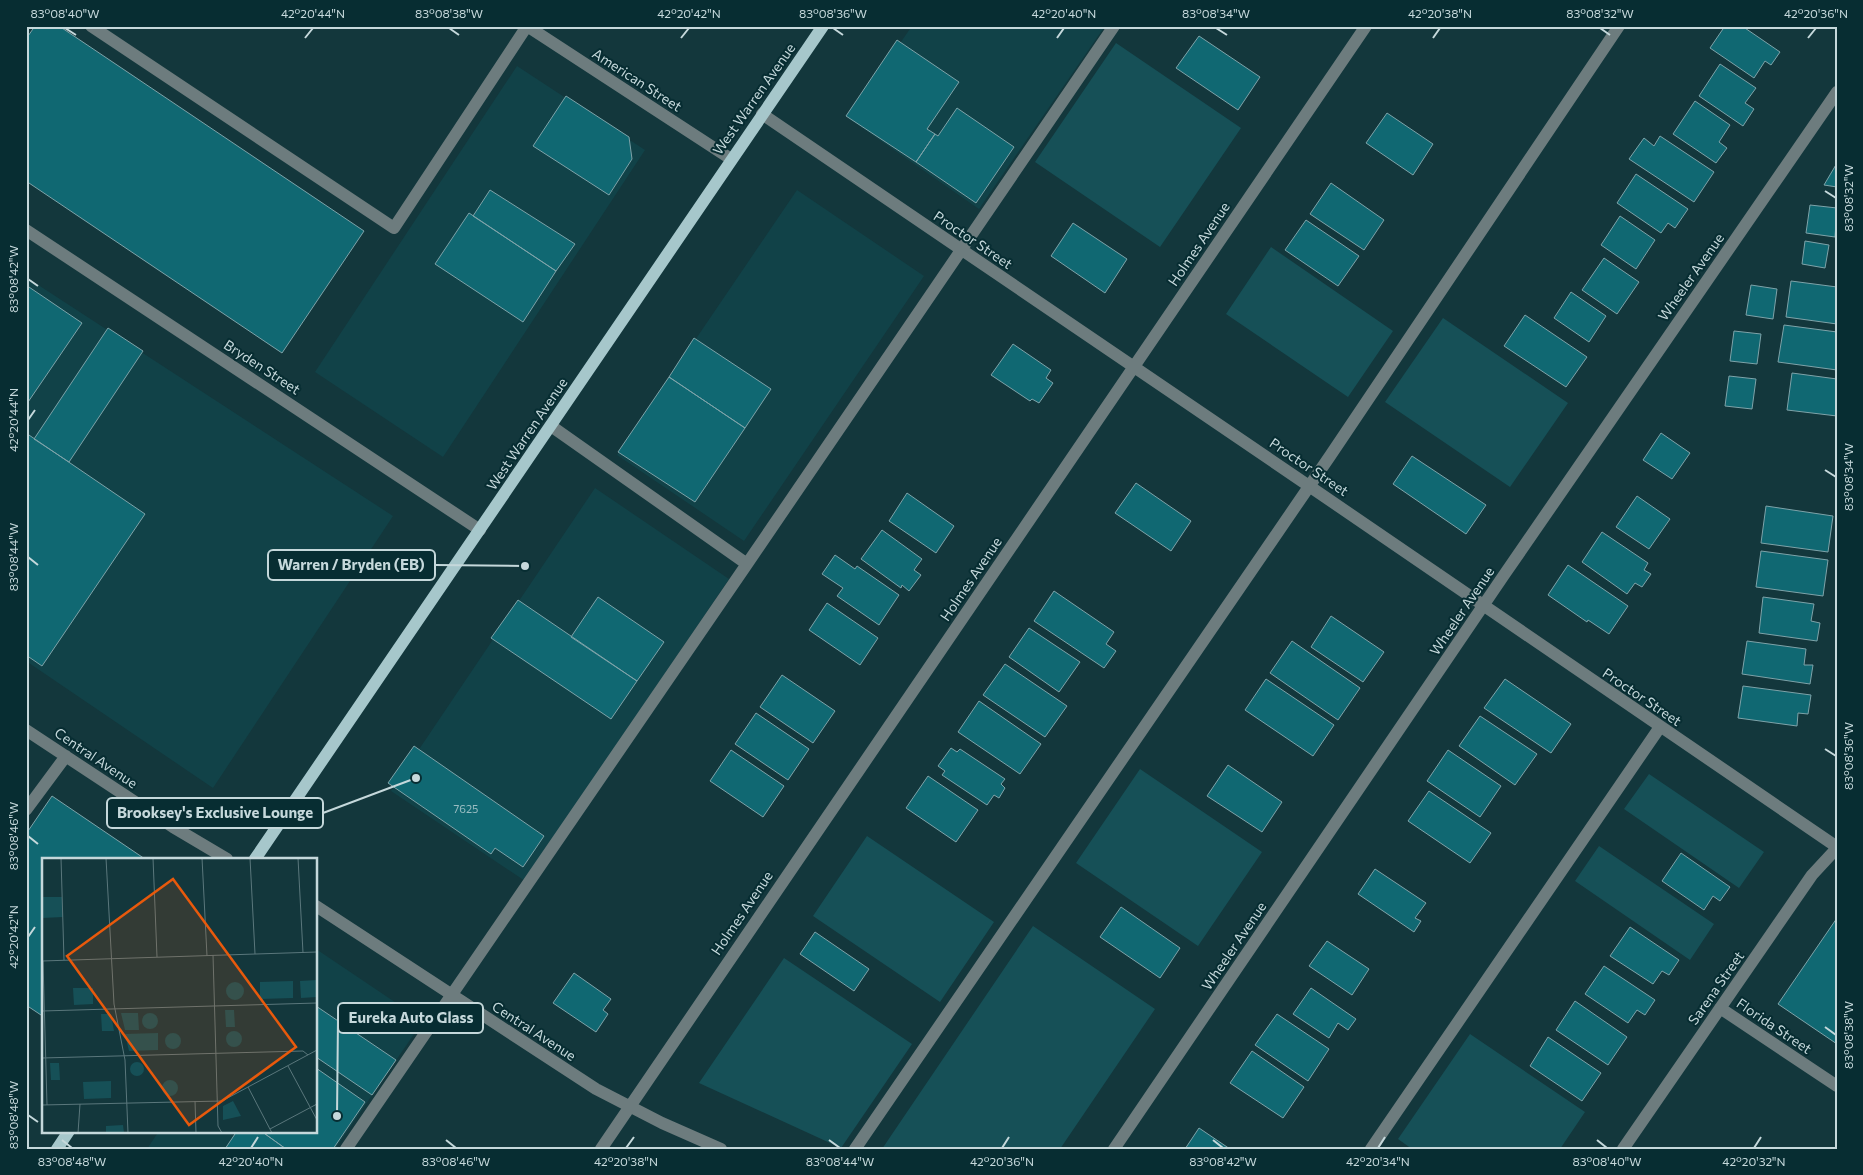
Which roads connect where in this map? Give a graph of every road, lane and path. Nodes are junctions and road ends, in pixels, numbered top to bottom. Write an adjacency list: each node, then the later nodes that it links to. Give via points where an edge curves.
1 (91, 26): 2 (street, via 394,228)
2 (527, 26): 9 (street, American Street)
3 (823, 26): 8 (main road, West Warren Avenue)
4 (1114, 26): 11 (street)
5 (1366, 26): 12 (street, Holmes Avenue)
6 (1619, 26): 14 (street)
7 (1837, 92): 17 (street, Wheeler Avenue)
8 (762, 114): 9 (main road, West Warren Avenue); 11 (street, Proctor Street)
9 (731, 159): 13 (main road, West Warren Avenue)
10 (26, 230): 15 (street, Bryden Street)
11 (962, 250): 12 (street, Proctor Street); 16 (street)
12 (1133, 367): 14 (street, Proctor Street); 29 (street, Holmes Avenue)
13 (552, 426): 15 (main road, West Warren Avenue); 16 (street)
14 (1309, 486): 17 (street, Proctor Street); 35 (street)
15 (480, 530): 24 (main road, West Warren Avenue)
16 (748, 564): 26 (street)
17 (1483, 606): 18 (street, Proctor Street); 36 (street, Wheeler Avenue)
18 (1660, 727): 22 (street, Proctor Street); 37 (street)
19 (26, 730): 20 (street, Central Avenue)
20 (66, 756): 21 (street); 23 (street, Central Avenue, via 173,828)
21 (26, 810)
22 (1837, 848): 27 (street, Sarena Street, via 1812,875)
23 (224, 858)
24 (256, 858)
25 (318, 907): 26 (street, Central Avenue)
26 (451, 996): 29 (street, Central Avenue); 32 (street)
27 (1720, 1008): 28 (street, Florida Street); 38 (street, Sarena Street)
28 (1837, 1086)
29 (629, 1107): 33 (street, Holmes Avenue); 34 (street, Central Avenue)
30 (68, 1132): 31 (main road)
31 (57, 1149)
32 (346, 1149)
33 (601, 1149)
34 (721, 1149)
35 (856, 1149)
36 (1114, 1149)
37 (1371, 1149)
38 (1623, 1149)

